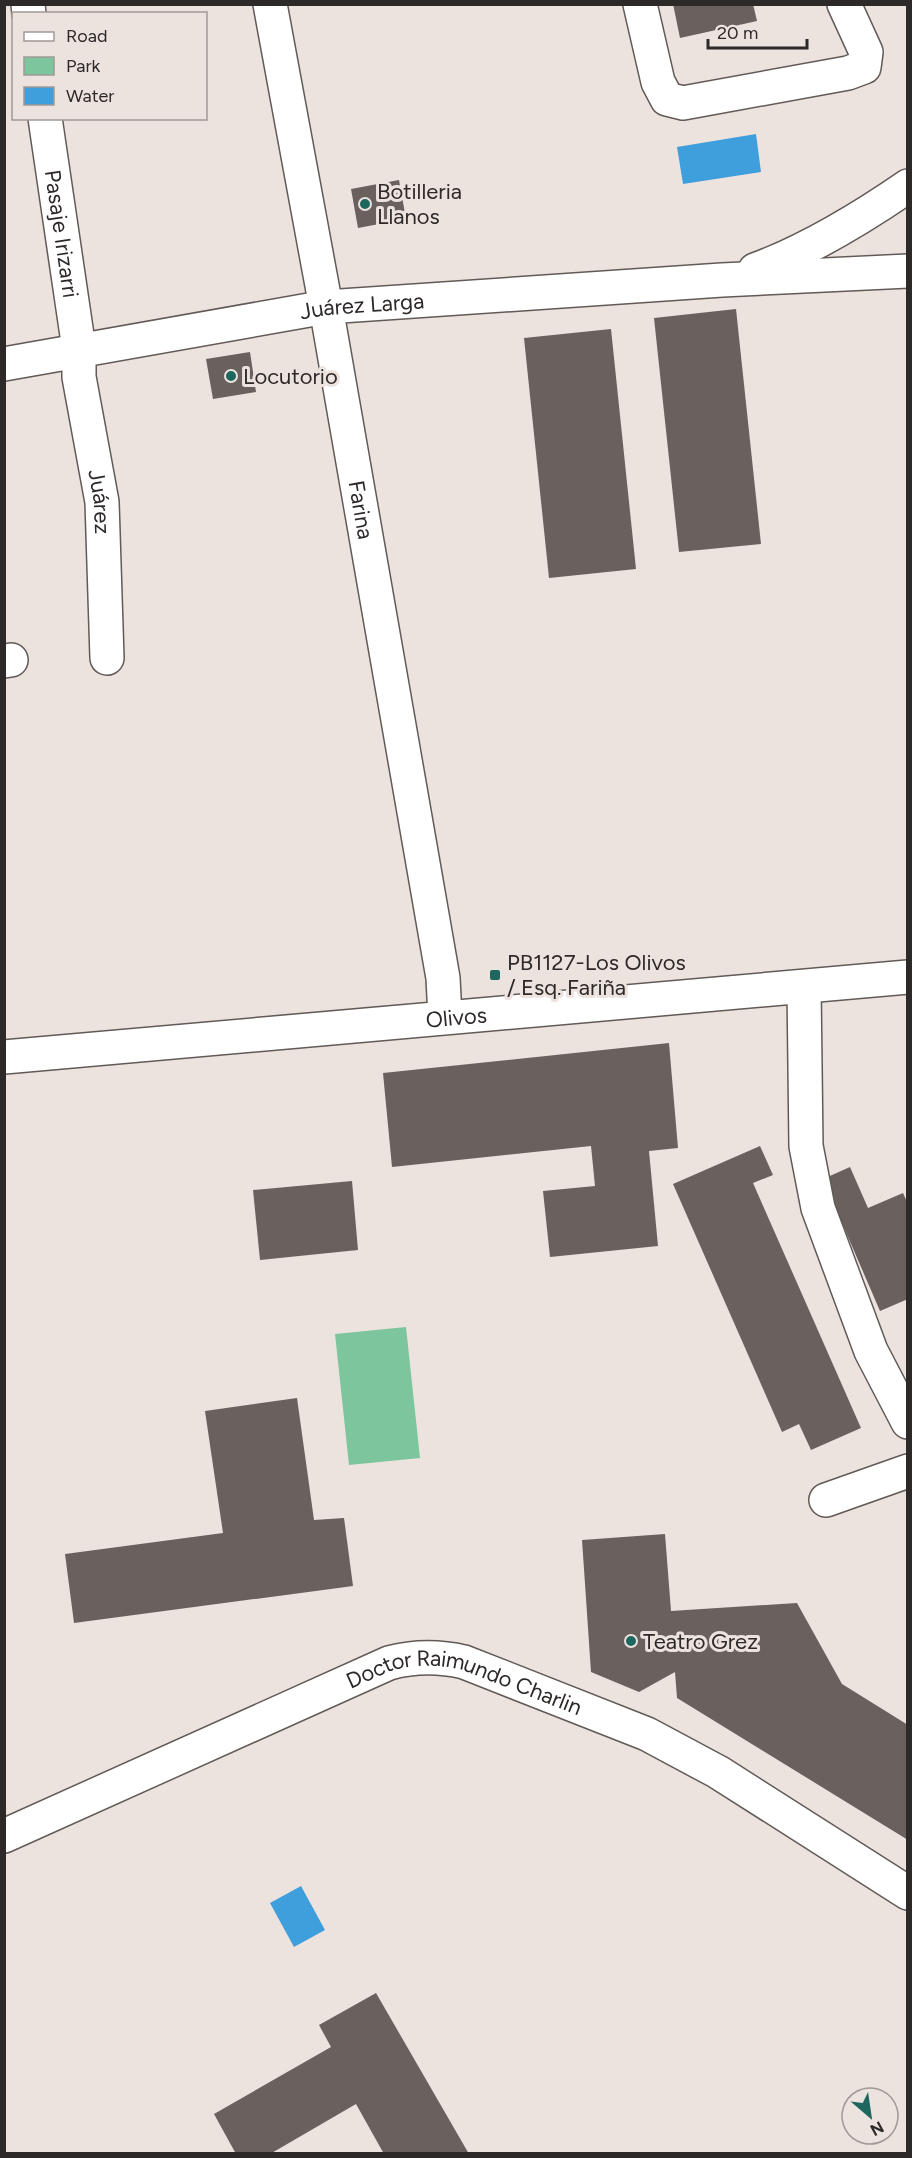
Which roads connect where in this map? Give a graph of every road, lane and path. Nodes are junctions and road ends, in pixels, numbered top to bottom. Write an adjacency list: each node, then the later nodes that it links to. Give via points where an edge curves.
1 (270, 4): 8 (street, Farina)
2 (640, 4): 3 (street, via 658,82 667,99 683,103 848,73 864,66 866,52)
3 (844, 4)
4 (45, 120): 9 (street, Pasaje Irizarri)
5 (904, 199): 7 (street, Juárez Larga, via 793,255)
6 (908, 271): 7 (street, Juárez Larga)
7 (722, 280): 8 (street, Juárez Larga)
8 (326, 307): 9 (street, Juárez Larga); 14 (street, Farina, via 443,978)
9 (79, 349): 10 (street, Juárez Larga); 11 (street, Juárez, via 79,377 102,501)
10 (4, 364)
11 (107, 658)
12 (908, 977): 13 (street, Olivos)
13 (804, 987): 14 (street, Olivos); 16 (street, via 806,1146 819,1208 871,1352)
14 (445, 1017): 15 (street, Olivos)
15 (4, 1057)
16 (908, 1422)
17 (908, 1471): 18 (street)
18 (826, 1500)
19 (4, 1836): 20 (street, Doctor Raimundo Charlin, via 389,1663 444,1658 464,1662 636,1730 687,1755)
20 (908, 1893)

